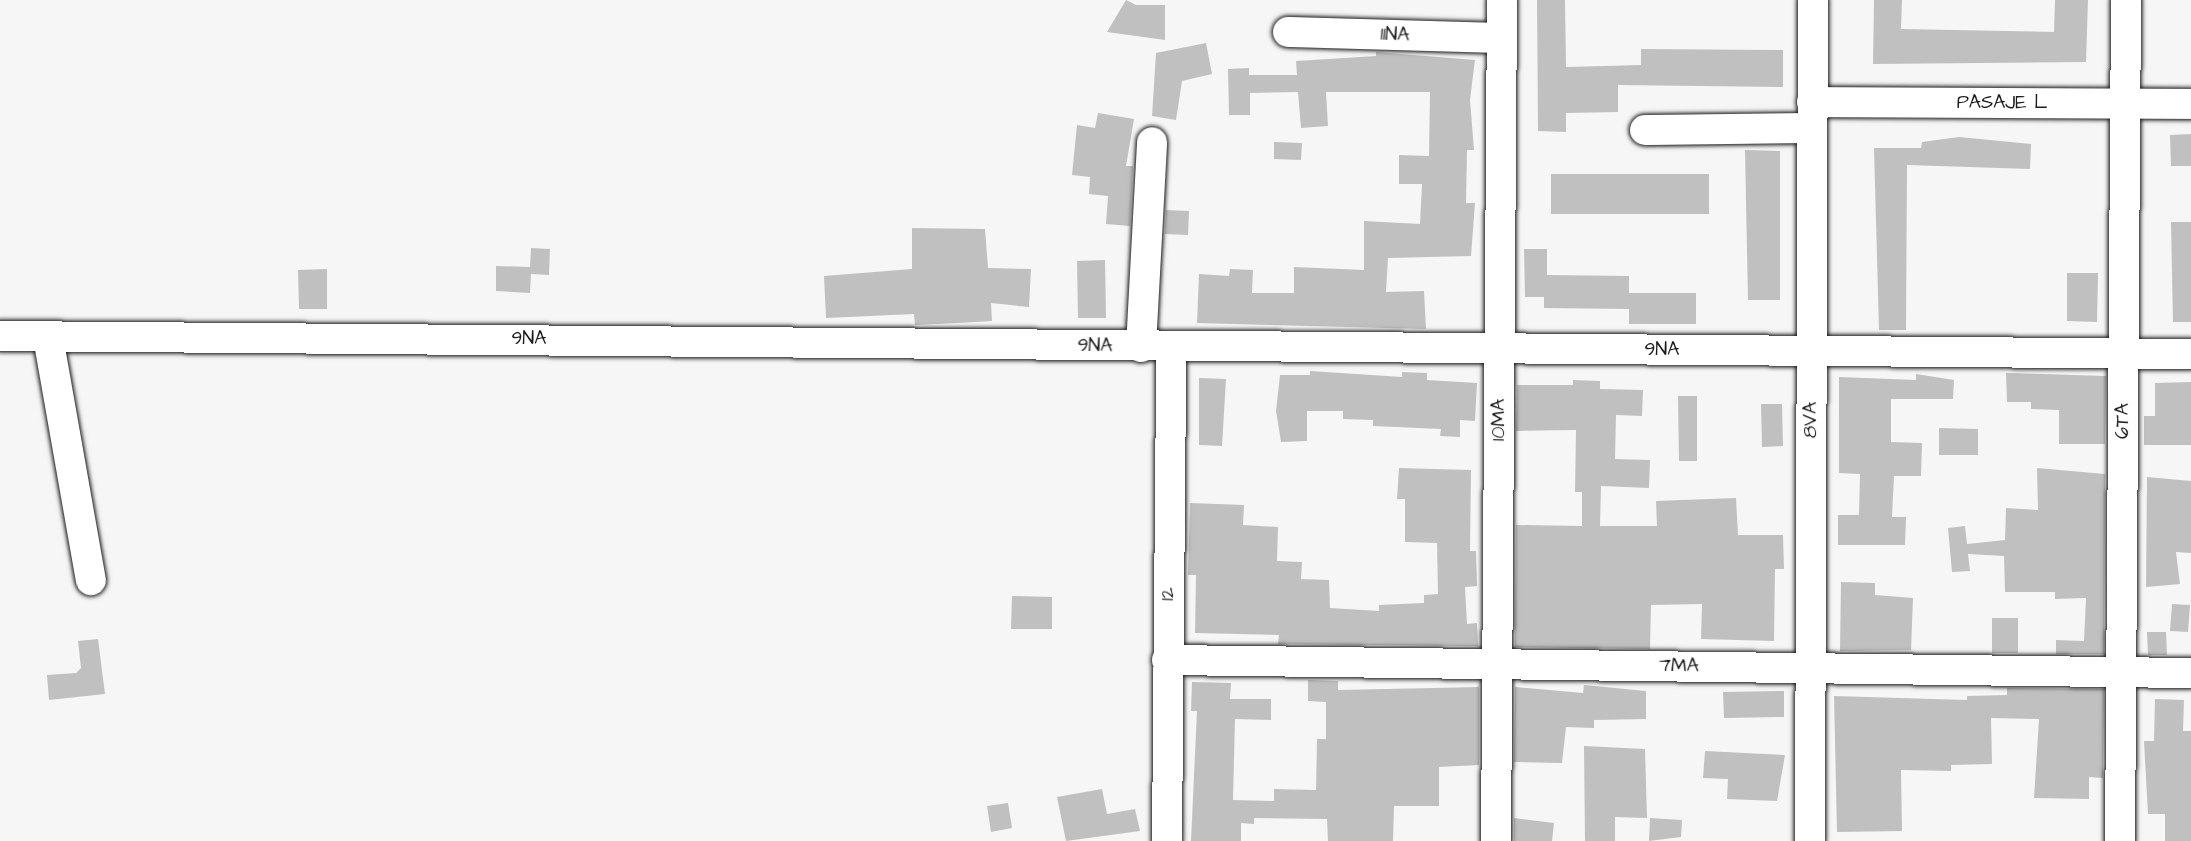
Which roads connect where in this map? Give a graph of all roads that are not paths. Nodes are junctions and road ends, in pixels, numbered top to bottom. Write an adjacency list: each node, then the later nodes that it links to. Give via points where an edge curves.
1 (1502, 0): 5 (street, 10MA)
2 (1813, 0): 8 (street, 8VA)
3 (2126, 0): 6 (street, 6TA)
4 (1288, 32): 5 (street, 11NA)
5 (1502, 38): 15 (street, 10MA)
6 (2125, 104): 7 (street, PASAJE L); 8 (street, PASAJE L); 17 (street, 6TA)
7 (2191, 104)
8 (1812, 115): 9 (street, PASAJE L); 16 (street, 8VA)
9 (1645, 130)
10 (1152, 142): 13 (street)
11 (0, 336): 12 (street, 9NA)
12 (48, 337): 13 (street, 9NA); 19 (street)
13 (1141, 347): 14 (street, 9NA)
14 (1171, 347): 15 (street, 9NA); 20 (street, 12)
15 (1499, 349): 16 (street, 9NA); 21 (street, 10MA)
16 (1811, 351): 17 (street, 9NA); 22 (street, 8VA)
17 (2123, 354): 18 (street, 9NA); 23 (street, 6TA)
18 (2191, 354)
19 (91, 580)
20 (1167, 660): 21 (street, 7MA); 25 (street, 12)
21 (1497, 664): 22 (street, 7MA); 26 (street, 10MA)
22 (1810, 668): 23 (street, 7MA); 27 (street, 8VA)
23 (2121, 672): 24 (street, 7MA); 28 (street, 6TA)
24 (2191, 673)
25 (1167, 841)
26 (1496, 841)
27 (1810, 841)
28 (2120, 841)

